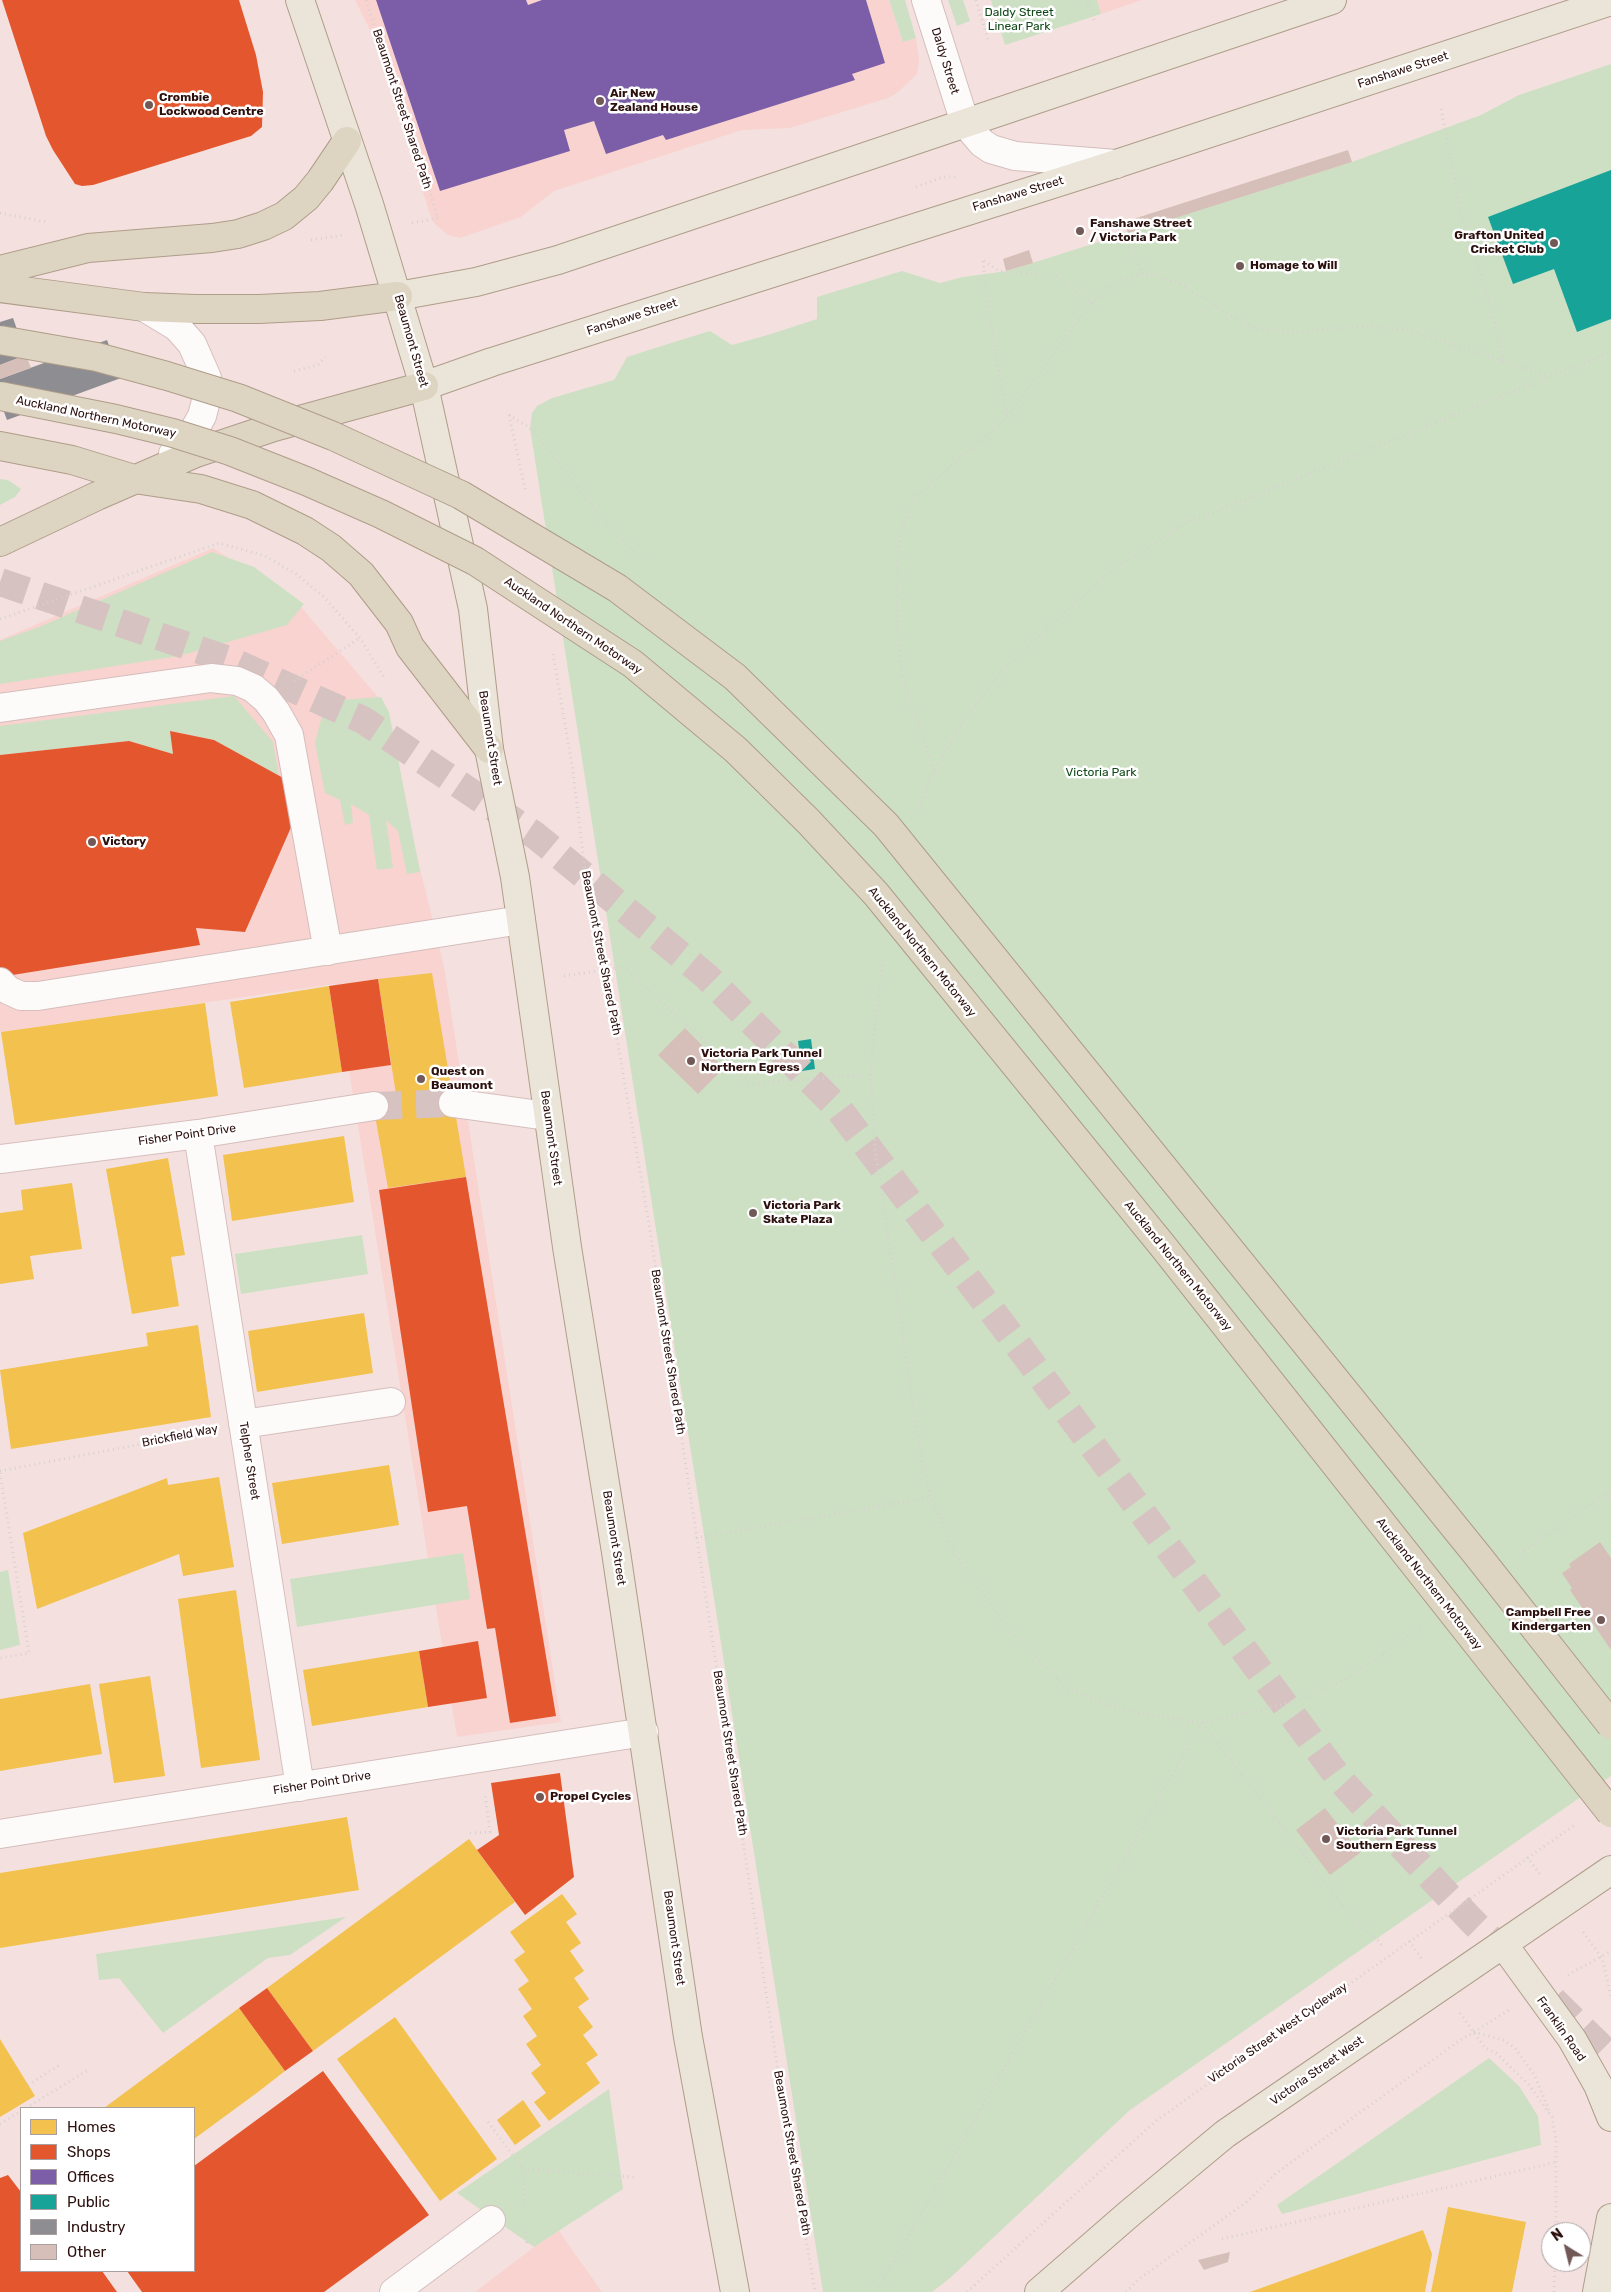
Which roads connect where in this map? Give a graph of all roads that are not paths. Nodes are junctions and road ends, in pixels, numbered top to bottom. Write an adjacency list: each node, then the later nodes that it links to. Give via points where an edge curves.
1 (300, 0): 6 (main road, Beaumont Street)
2 (926, 0): 5 (street, Daldy Street)
3 (1332, 0): 5 (main road)
4 (1611, 2): 7 (main road, Fanshawe Street)
5 (965, 123): 7 (street, via 982,143 1014,156); 10 (main road, via 558,260 476,282)
6 (347, 141): 8 (highway, via 306,198 284,216 263,226 212,238 88,248); 10 (main road, Beaumont Street)
7 (1116, 164): 13 (main road, Fanshawe Street)
8 (0, 270)
9 (0, 288): 11 (highway)
10 (398, 296): 11 (highway, via 259,310); 13 (main road, Beaumont Street)
11 (144, 307): 16 (street, via 176,327 192,344 207,378 207,397 193,432 178,450)
12 (0, 340): 30 (highway, bridge, via 96,357 167,376 238,398 333,436 461,495 617,588 735,677 886,825)
13 (424, 386): 16 (highway, via 274,427 196,453); 19 (main road, Beaumont Street, via 473,609)
14 (0, 396): 33 (highway, Auckland Northern Motorway, bridge, via 173,433 289,474 381,514 475,561 634,664 736,750 876,894 1162,1245)
15 (0, 446): 16 (highway)
16 (145, 475): 17 (highway); 19 (highway, via 252,505 305,531 331,548 361,574 383,601 410,647)
17 (0, 542)
18 (0, 708): 21 (street, via 211,678 237,681 253,688 276,712 289,736)
19 (489, 749): 20 (main road, Beaumont Street)
20 (521, 920): 21 (street); 25 (main road, Beaumont Street)
21 (328, 951): 22 (street, via 38,996 21,996)
22 (0, 982)
23 (452, 1103): 25 (street)
24 (374, 1106): 26 (street, Fisher Point Drive)
25 (547, 1116): 31 (main road, Beaumont Street)
26 (198, 1134): 27 (street, Fisher Point Drive); 29 (street, Telpher Street)
27 (0, 1157)
28 (391, 1402): 29 (street)
29 (243, 1424): 32 (street, Telpher Street)
30 (1611, 1725)
31 (644, 1732): 32 (street, Fisher Point Drive); 41 (main road, Beaumont Street, via 688,2038)
32 (300, 1787): 34 (street, Fisher Point Drive)
33 (1611, 1813)
34 (0, 1834)
35 (1611, 1870): 36 (main road, Victoria Street West)
36 (1504, 1944): 37 (main road, Franklin Road, via 1572,2039 1598,2085); 42 (main road, Victoria Street West, via 1225,2134)
37 (1611, 2117)
38 (1611, 2218): 43 (main road)
39 (491, 2220): 40 (street)
40 (394, 2292)
41 (735, 2292)
42 (1039, 2292)
43 (1596, 2292)

